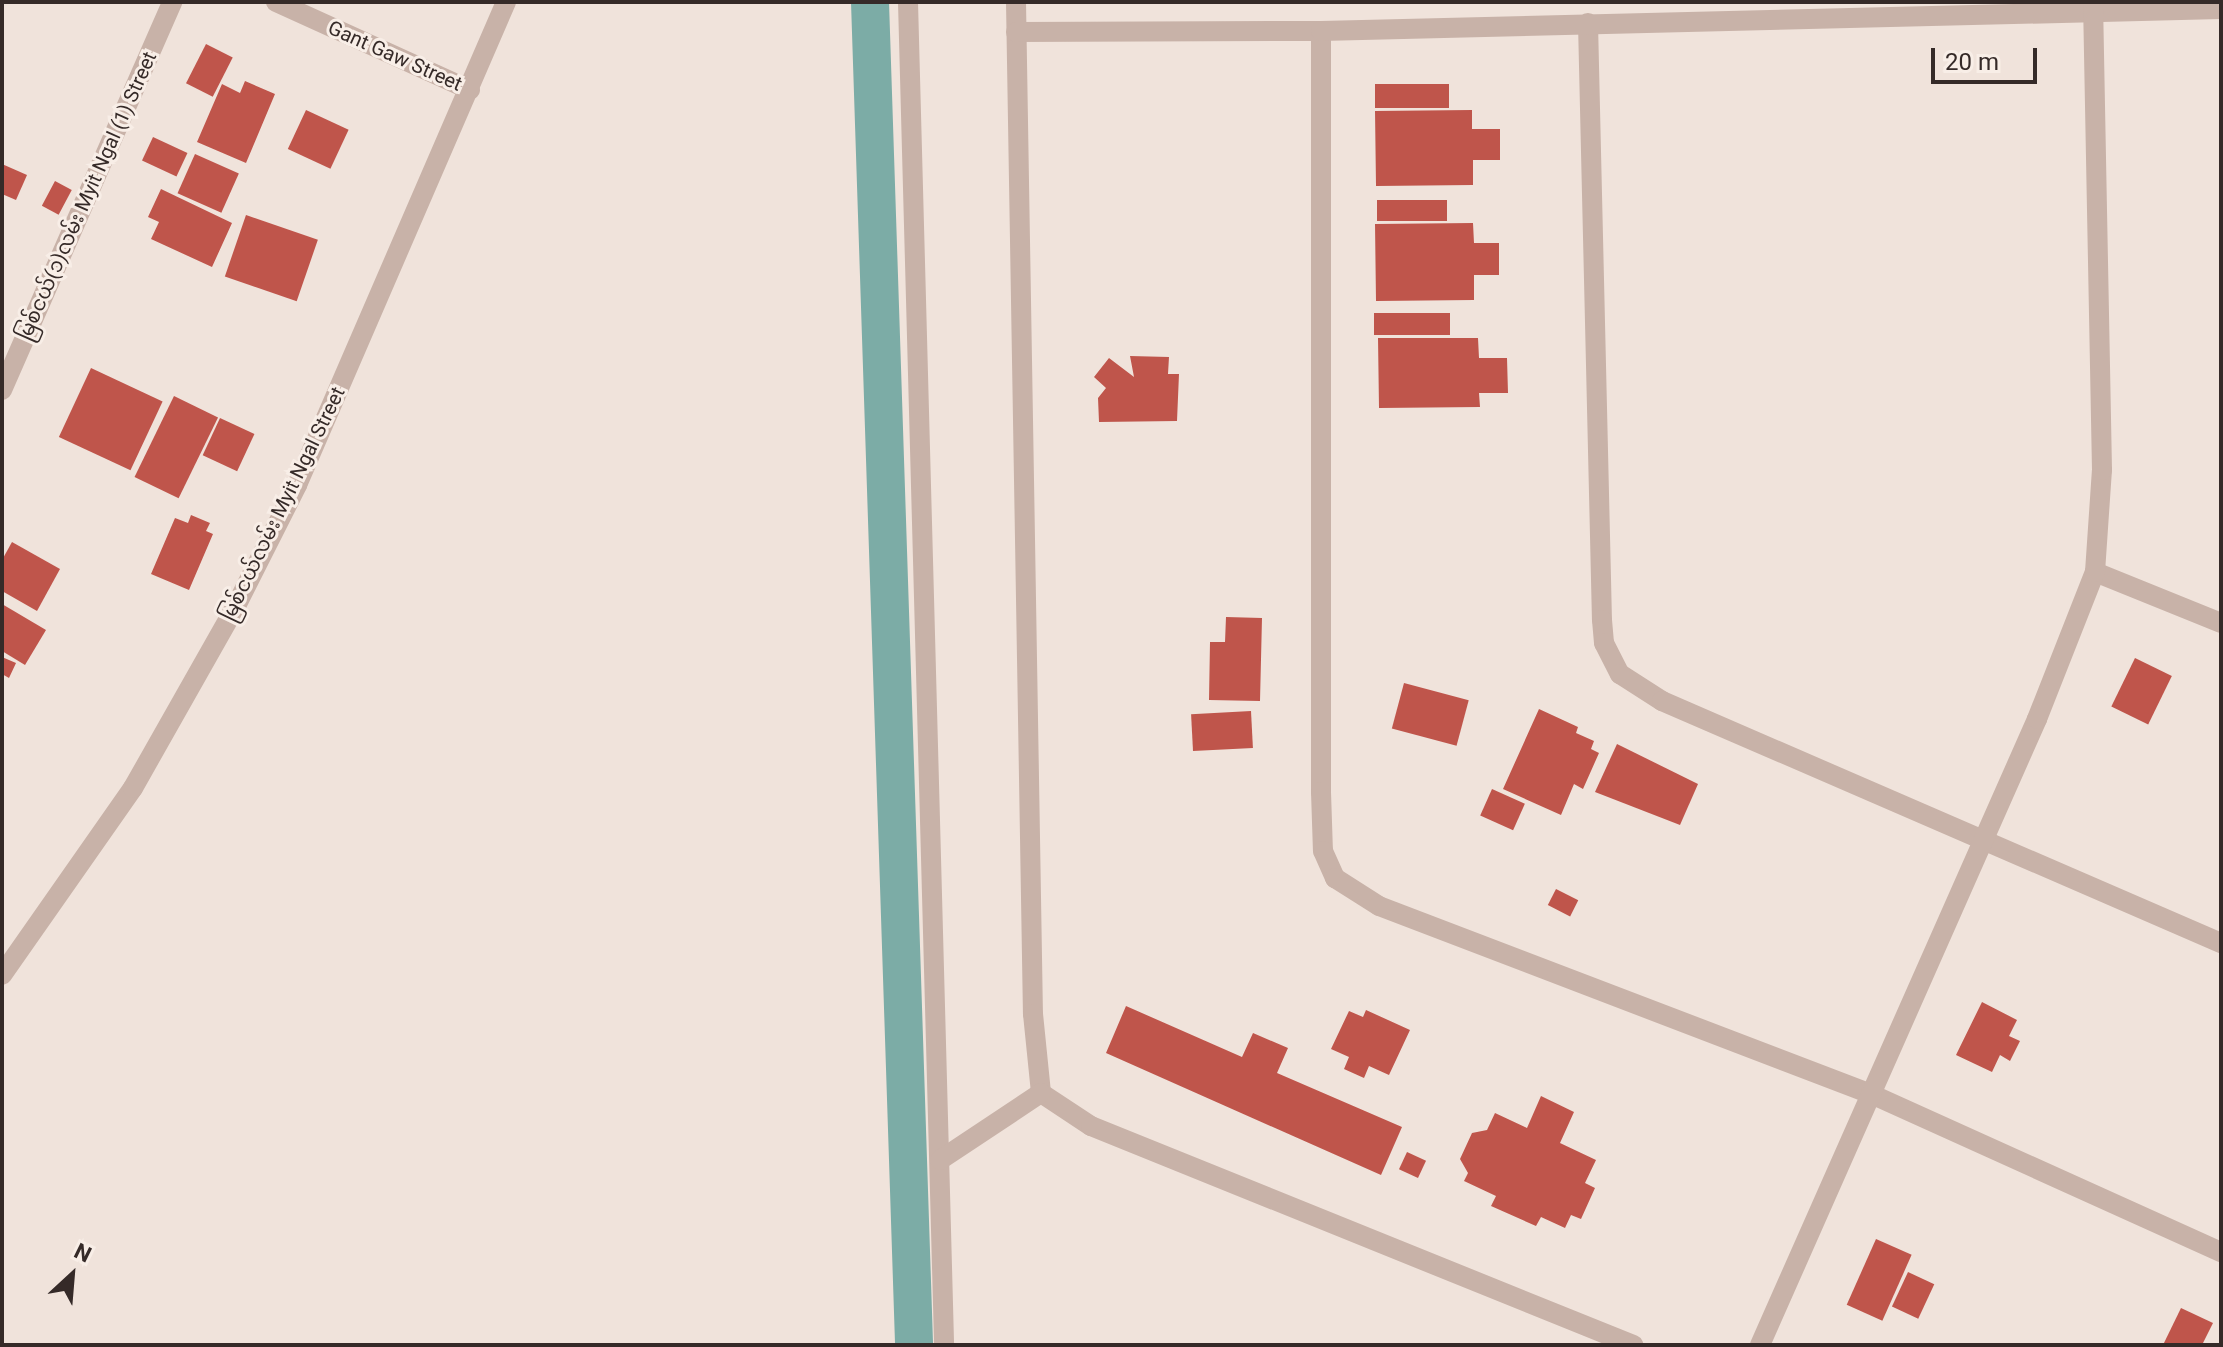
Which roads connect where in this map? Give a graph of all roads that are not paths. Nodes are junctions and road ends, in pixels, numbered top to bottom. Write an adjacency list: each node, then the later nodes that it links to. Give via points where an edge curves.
1 (172, 2): 12 (street, မြစ်ငယ်(၁)လမ်း Myit Ngal (1) Street)
2 (276, 2): 11 (street, Gant Gaw Street)
3 (506, 2): 11 (street, မြစ်ငယ်လမ်း Myit Ngal Street)
4 (908, 2): 20 (street)
5 (1016, 2): 10 (street)
6 (2093, 7): 7 (street); 8 (street); 13 (street, via 2102,470)
7 (2221, 9)
8 (1588, 23): 9 (street); 15 (street, via 1602,620 1611,660 1620,674 1662,701)
9 (1321, 31): 10 (street); 19 (street, via 1321,792 1328,868 1345,888 1379,906)
10 (1016, 32): 18 (street, via 1033,1014)
11 (470, 90): 17 (street, မြစ်ငယ်လမ်း Myit Ngal Street, via 303,471 235,608 133,788)
12 (2, 390)
13 (2095, 572): 14 (street); 15 (street)
14 (2221, 623)
15 (1982, 841): 16 (street); 19 (street)
16 (2221, 943)
17 (2, 975)
18 (1041, 1093): 20 (street); 23 (street, via 1091,1126)
19 (1871, 1094): 21 (street); 24 (street)
20 (940, 1160): 22 (street)
21 (2221, 1252)
22 (944, 1345)
23 (1633, 1345)
24 (1760, 1345)

